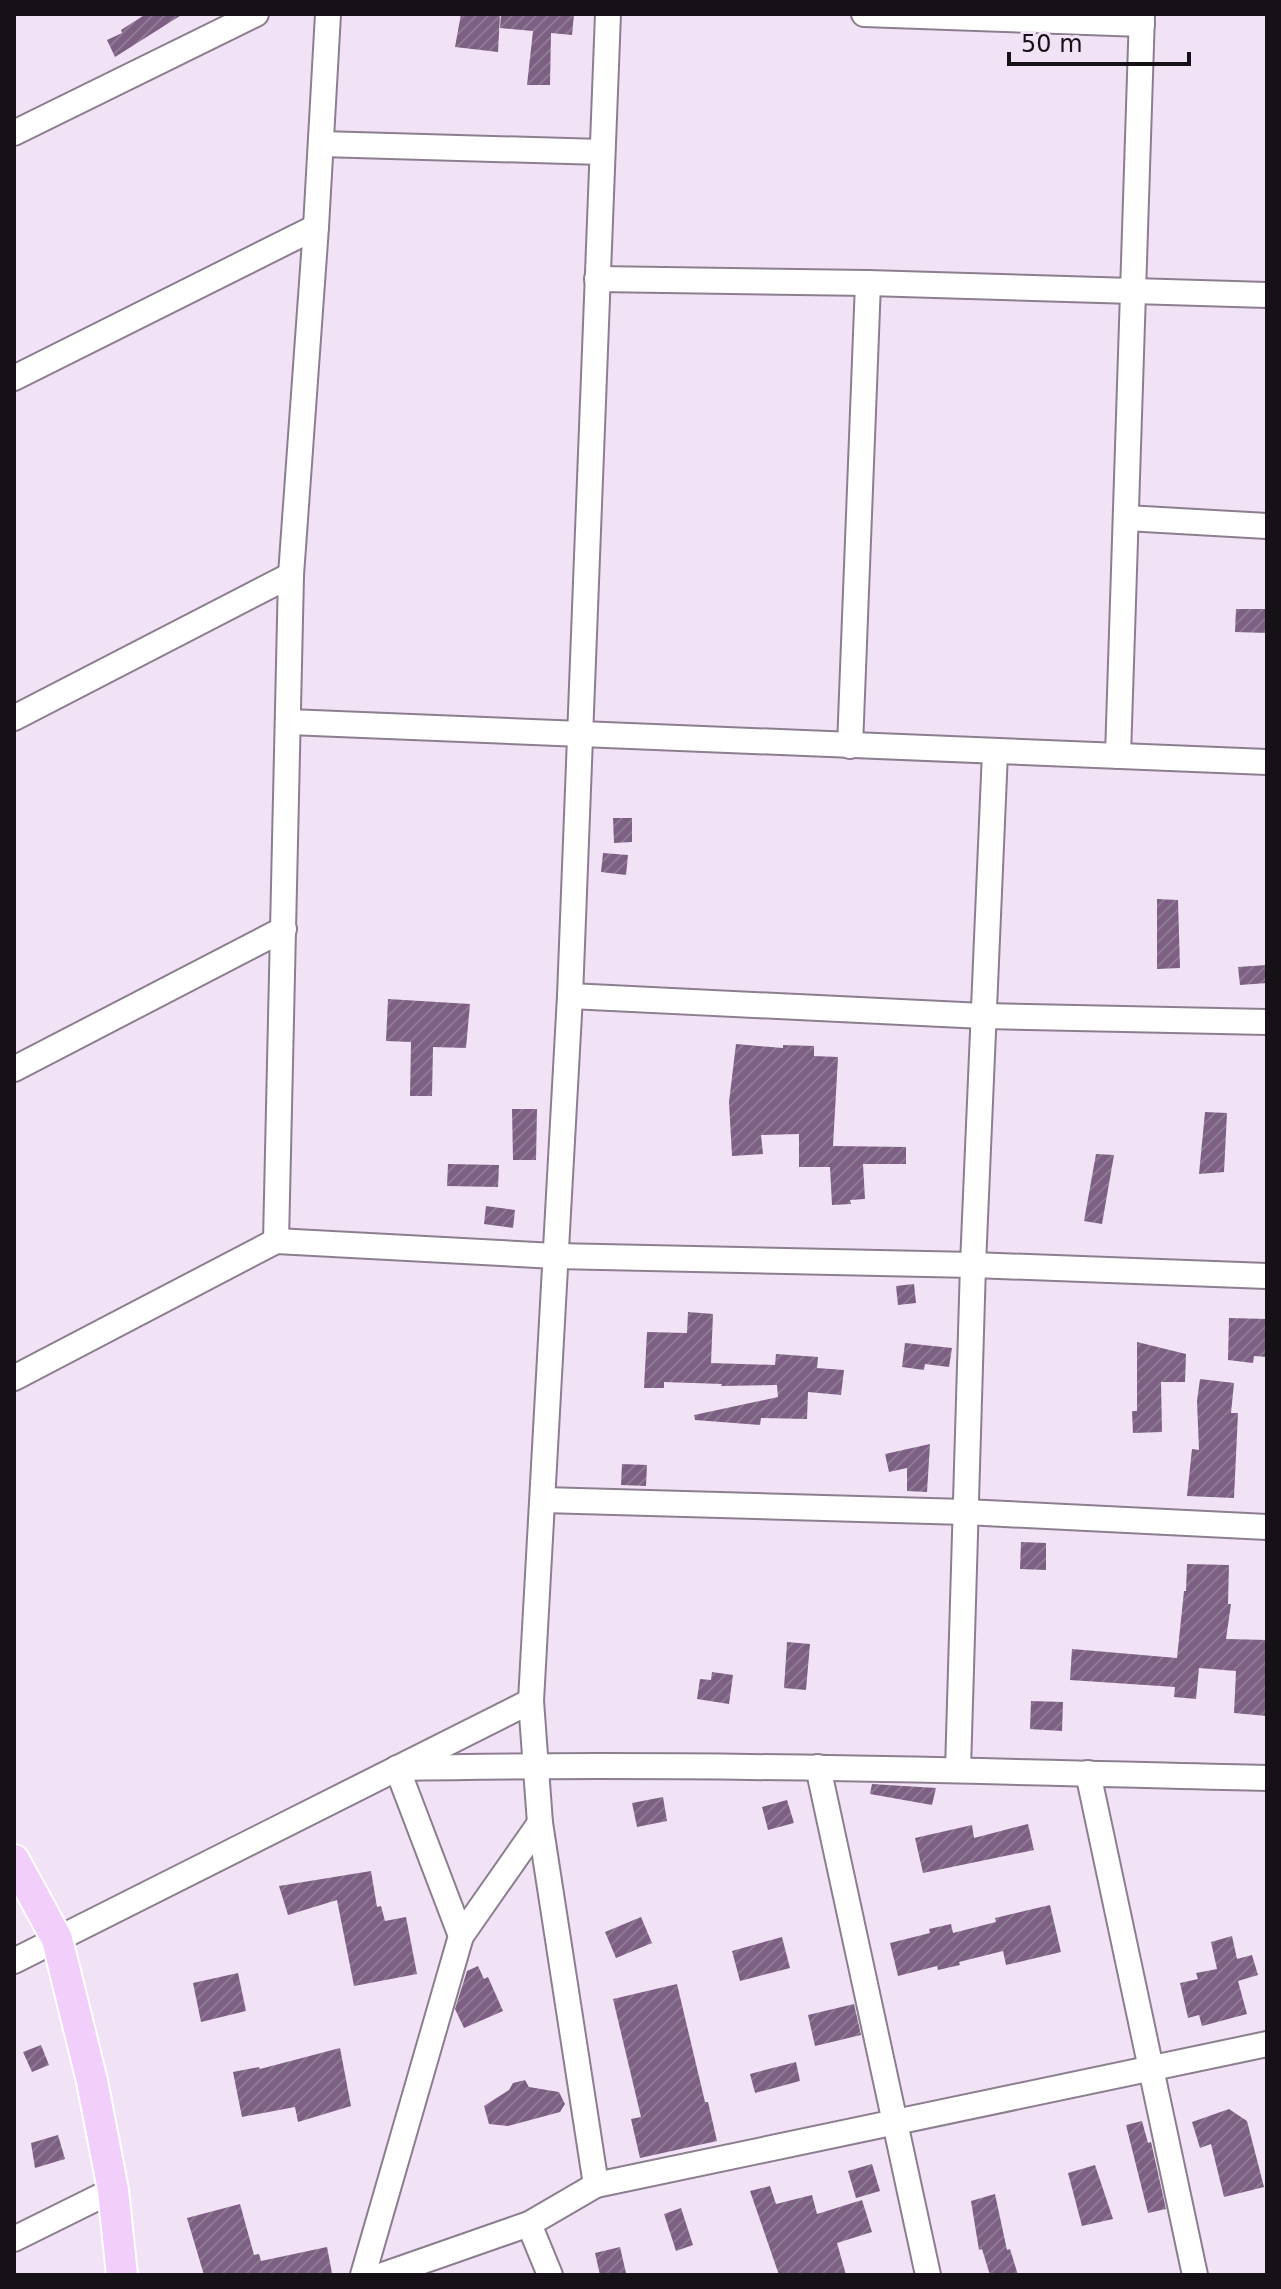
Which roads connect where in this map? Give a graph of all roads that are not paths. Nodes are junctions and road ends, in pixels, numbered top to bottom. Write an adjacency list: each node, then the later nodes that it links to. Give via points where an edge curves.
1 (256, 14): 6 (street)
2 (328, 14): 7 (street)
3 (608, 14): 8 (street)
4 (864, 14): 5 (street)
5 (1142, 19): 12 (street)
6 (14, 133)
7 (321, 144): 8 (street); 9 (street)
8 (602, 152): 10 (street)
9 (316, 227): 14 (street); 17 (street)
10 (597, 279): 11 (street); 20 (street)
11 (868, 283): 12 (street); 21 (street)
12 (1133, 291): 13 (street); 15 (street)
13 (1267, 295)
14 (14, 378)
15 (1126, 518): 16 (street); 23 (street)
16 (1267, 526)
17 (291, 575): 18 (street); 19 (street)
18 (14, 718)
19 (289, 722): 20 (street); 25 (street)
20 (578, 735): 21 (street); 26 (street)
21 (850, 746): 22 (street)
22 (995, 752): 23 (street); 27 (street)
23 (1118, 756): 24 (street)
24 (1267, 762)
25 (284, 929): 29 (street); 30 (street)
26 (570, 996): 27 (street); 31 (street)
27 (983, 1016): 28 (street); 32 (street)
28 (1267, 1022)
29 (14, 1069)
30 (276, 1241): 31 (street); 34 (street)
31 (555, 1256): 32 (street); 35 (street)
32 (973, 1265): 33 (street); 36 (street)
33 (1267, 1276)
34 (14, 1378)
35 (543, 1500): 36 (street); 38 (street)
36 (965, 1512): 37 (street); 42 (street)
37 (1267, 1527)
38 (531, 1701): 39 (street); 41 (street)
39 (537, 1765): 40 (street); 41 (street); 45 (street)
40 (818, 1767): 42 (street); 52 (street)
41 (397, 1768): 47 (street); 48 (street)
42 (958, 1770): 43 (street)
43 (1088, 1773): 44 (street); 51 (street)
44 (1267, 1778)
45 (540, 1823): 47 (street); 53 (street)
46 (14, 1860): 48 (main road)
47 (461, 1936): 58 (street)
48 (57, 1939): 49 (street); 54 (main road)
49 (14, 1961)
50 (1267, 2044): 51 (street)
51 (1152, 2069): 52 (street); 62 (street)
52 (895, 2122): 53 (street); 61 (street)
53 (596, 2185): 55 (street)
54 (113, 2190): 56 (street); 57 (main road)
55 (529, 2224): 59 (street); 60 (street)
56 (14, 2239)
57 (122, 2275)
58 (363, 2275)
59 (383, 2275)
60 (550, 2275)
61 (928, 2275)
62 (1195, 2275)

